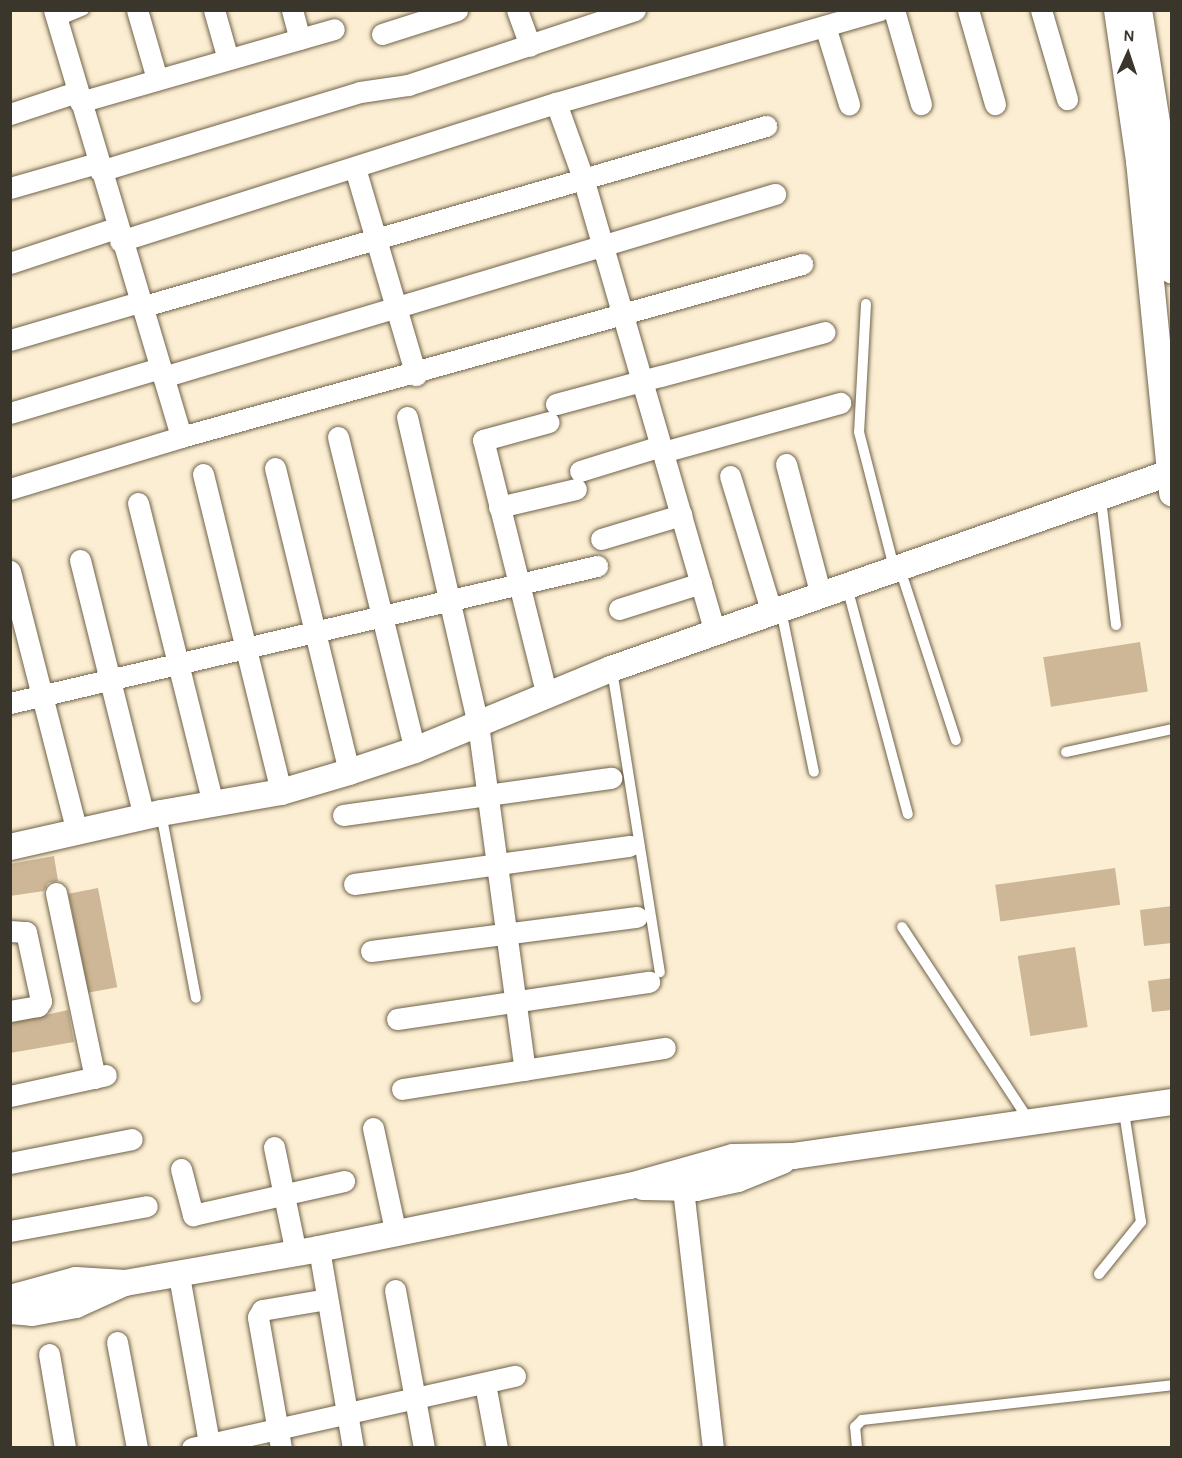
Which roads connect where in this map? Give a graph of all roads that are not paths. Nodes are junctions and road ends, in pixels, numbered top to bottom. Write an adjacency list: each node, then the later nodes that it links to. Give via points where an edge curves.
1 (84, 10): 14 (lane)
2 (136, 10): 21 (street)
3 (214, 10): 20 (street)
4 (292, 10): 18 (street)
5 (457, 10): 17 (street)
6 (517, 10): 19 (street)
7 (635, 10): 19 (street)
8 (880, 10): 15 (street)
9 (894, 10): 26 (street)
10 (968, 10): 27 (street)
11 (1041, 10): 23 (street)
12 (1117, 10): 60 (street, via 1139,161)
13 (1138, 10): 40 (main road, via 1161,153)
14 (56, 16): 22 (street)
15 (825, 26): 24 (street); 25 (street)
16 (334, 29): 18 (street)
17 (382, 34)
18 (300, 39): 20 (street)
19 (530, 46): 30 (street)
20 (228, 59): 21 (street)
21 (158, 79): 22 (street)
22 (79, 97): 28 (street); 30 (street)
23 (1067, 99)
24 (556, 103): 31 (street); 32 (street)
25 (849, 104)
26 (921, 104)
27 (995, 104)
28 (10, 114)
29 (766, 126): 32 (street)
30 (98, 167): 33 (street); 35 (street)
31 (355, 168): 35 (street); 36 (street)
32 (583, 178): 36 (street); 37 (street)
33 (10, 188)
34 (775, 194): 37 (street)
35 (118, 235): 38 (street); 42 (street)
36 (375, 241): 42 (street); 43 (street)
37 (603, 248): 43 (street); 44 (street)
38 (10, 263)
39 (802, 264): 44 (street)
40 (1172, 269)
41 (866, 304): 69 (lane, via 859,432)
42 (140, 305): 46 (street); 47 (street)
43 (395, 309): 47 (street); 48 (street)
44 (622, 316): 48 (street); 49 (street)
45 (824, 332): 49 (street)
46 (10, 340)
47 (161, 372): 51 (street); 53 (street)
48 (416, 375): 53 (street)
49 (642, 381): 55 (street); 64 (street, via 484,437)
50 (840, 403): 55 (street)
51 (10, 413)
52 (407, 417): 75 (street)
53 (181, 437): 61 (street)
54 (338, 437): 78 (street)
55 (662, 449): 64 (street); 65 (street)
56 (786, 464): 74 (street)
57 (274, 468): 80 (street)
58 (203, 474): 82 (street)
59 (730, 476): 77 (street)
60 (1171, 479): 62 (street)
61 (10, 489)
62 (1101, 499): 69 (street); 79 (lane)
63 (138, 503): 83 (street)
64 (499, 507): 72 (street)
65 (681, 515): 66 (street); 71 (street)
66 (601, 539)
67 (80, 560): 85 (street)
68 (597, 566): 72 (street)
69 (898, 570): 73 (street); 91 (lane)
70 (10, 571): 86 (street)
71 (701, 583): 76 (street); 81 (street)
72 (517, 585): 75 (street); 87 (street)
73 (847, 587): 74 (street); 101 (lane)
74 (821, 596): 77 (street)
75 (450, 601): 78 (street); 89 (street)
76 (619, 609)
77 (777, 612): 81 (street); 95 (lane)
78 (381, 616): 80 (street); 92 (street)
79 (1116, 626)
80 (312, 630): 82 (street); 94 (street)
81 (715, 632): 84 (street)
82 (244, 648): 83 (street); 97 (street)
83 (178, 664): 85 (street); 99 (street)
84 (611, 669): 87 (street); 114 (lane)
85 (107, 682): 86 (street); 100 (street)
86 (40, 696): 88 (street); 103 (street)
87 (547, 696): 89 (street)
88 (10, 703)
89 (478, 724): 92 (street); 98 (street)
90 (1172, 729): 93 (lane)
91 (956, 740)
92 (415, 750): 94 (street)
93 (1066, 752)
94 (349, 772): 97 (street)
95 (814, 772)
96 (611, 778): 98 (street)
97 (281, 792): 99 (street)
98 (486, 796): 102 (street); 106 (street)
99 (213, 804): 100 (street)
100 (153, 814): 103 (street); 115 (lane)
101 (908, 814)
102 (343, 815)
103 (77, 832): 105 (street)
104 (629, 846): 106 (street)
105 (10, 847)
106 (495, 866): 107 (street); 112 (street)
107 (354, 884)
108 (56, 893): 122 (street, via 100,1077)
109 (637, 917): 112 (street)
110 (902, 927): 125 (lane)
111 (10, 931): 117 (street, via 26,932 41,1001 38,1006)
112 (505, 931): 113 (street); 116 (street)
113 (371, 951)
114 (654, 977): 116 (street)
115 (196, 998)
116 (515, 1002): 118 (street); 120 (street)
117 (10, 1011)
118 (397, 1019)
119 (665, 1048): 120 (street)
120 (525, 1070): 121 (street)
121 (402, 1089)
122 (10, 1096)
123 (1172, 1102): 124 (street)
124 (1124, 1112): 125 (street); 140 (lane, via 1141,1222)
125 (1032, 1124): 129 (street)
126 (373, 1128): 138 (street)
127 (132, 1139): 130 (street)
128 (273, 1147): 135 (street)
129 (793, 1156): 133 (street, via 733,1157); 134 (street, via 738,1179)
130 (10, 1163)
131 (181, 1169): 135 (street, via 193,1215)
132 (344, 1181): 135 (street)
133 (630, 1186): 134 (street); 138 (street)
134 (683, 1189): 161 (street)
135 (284, 1196): 139 (street)
136 (147, 1206): 137 (street)
137 (10, 1231)
138 (396, 1234): 139 (street)
139 (307, 1251): 141 (street); 145 (street)
140 (1099, 1274)
141 (179, 1276): 142 (street); 155 (street)
142 (125, 1282): 144 (street, via 76,1280); 146 (street, via 76,1305 33,1313)
143 (396, 1290): 152 (street)
144 (10, 1298)
145 (327, 1299): 153 (street); 154 (street, via 259,1313)
146 (10, 1311)
147 (117, 1342): 157 (street)
148 (49, 1354): 156 (street)
149 (515, 1376): 150 (street)
150 (485, 1384): 152 (street); 160 (street)
151 (1172, 1385): 162 (lane, via 862,1420 855,1427)
152 (416, 1401): 153 (street); 159 (street)
153 (347, 1416): 154 (street); 158 (street)
154 (279, 1439): 155 (street)
155 (204, 1446)
156 (65, 1448)
157 (137, 1448)
158 (353, 1448)
159 (424, 1448)
160 (497, 1448)
161 (713, 1448)
162 (857, 1448)

